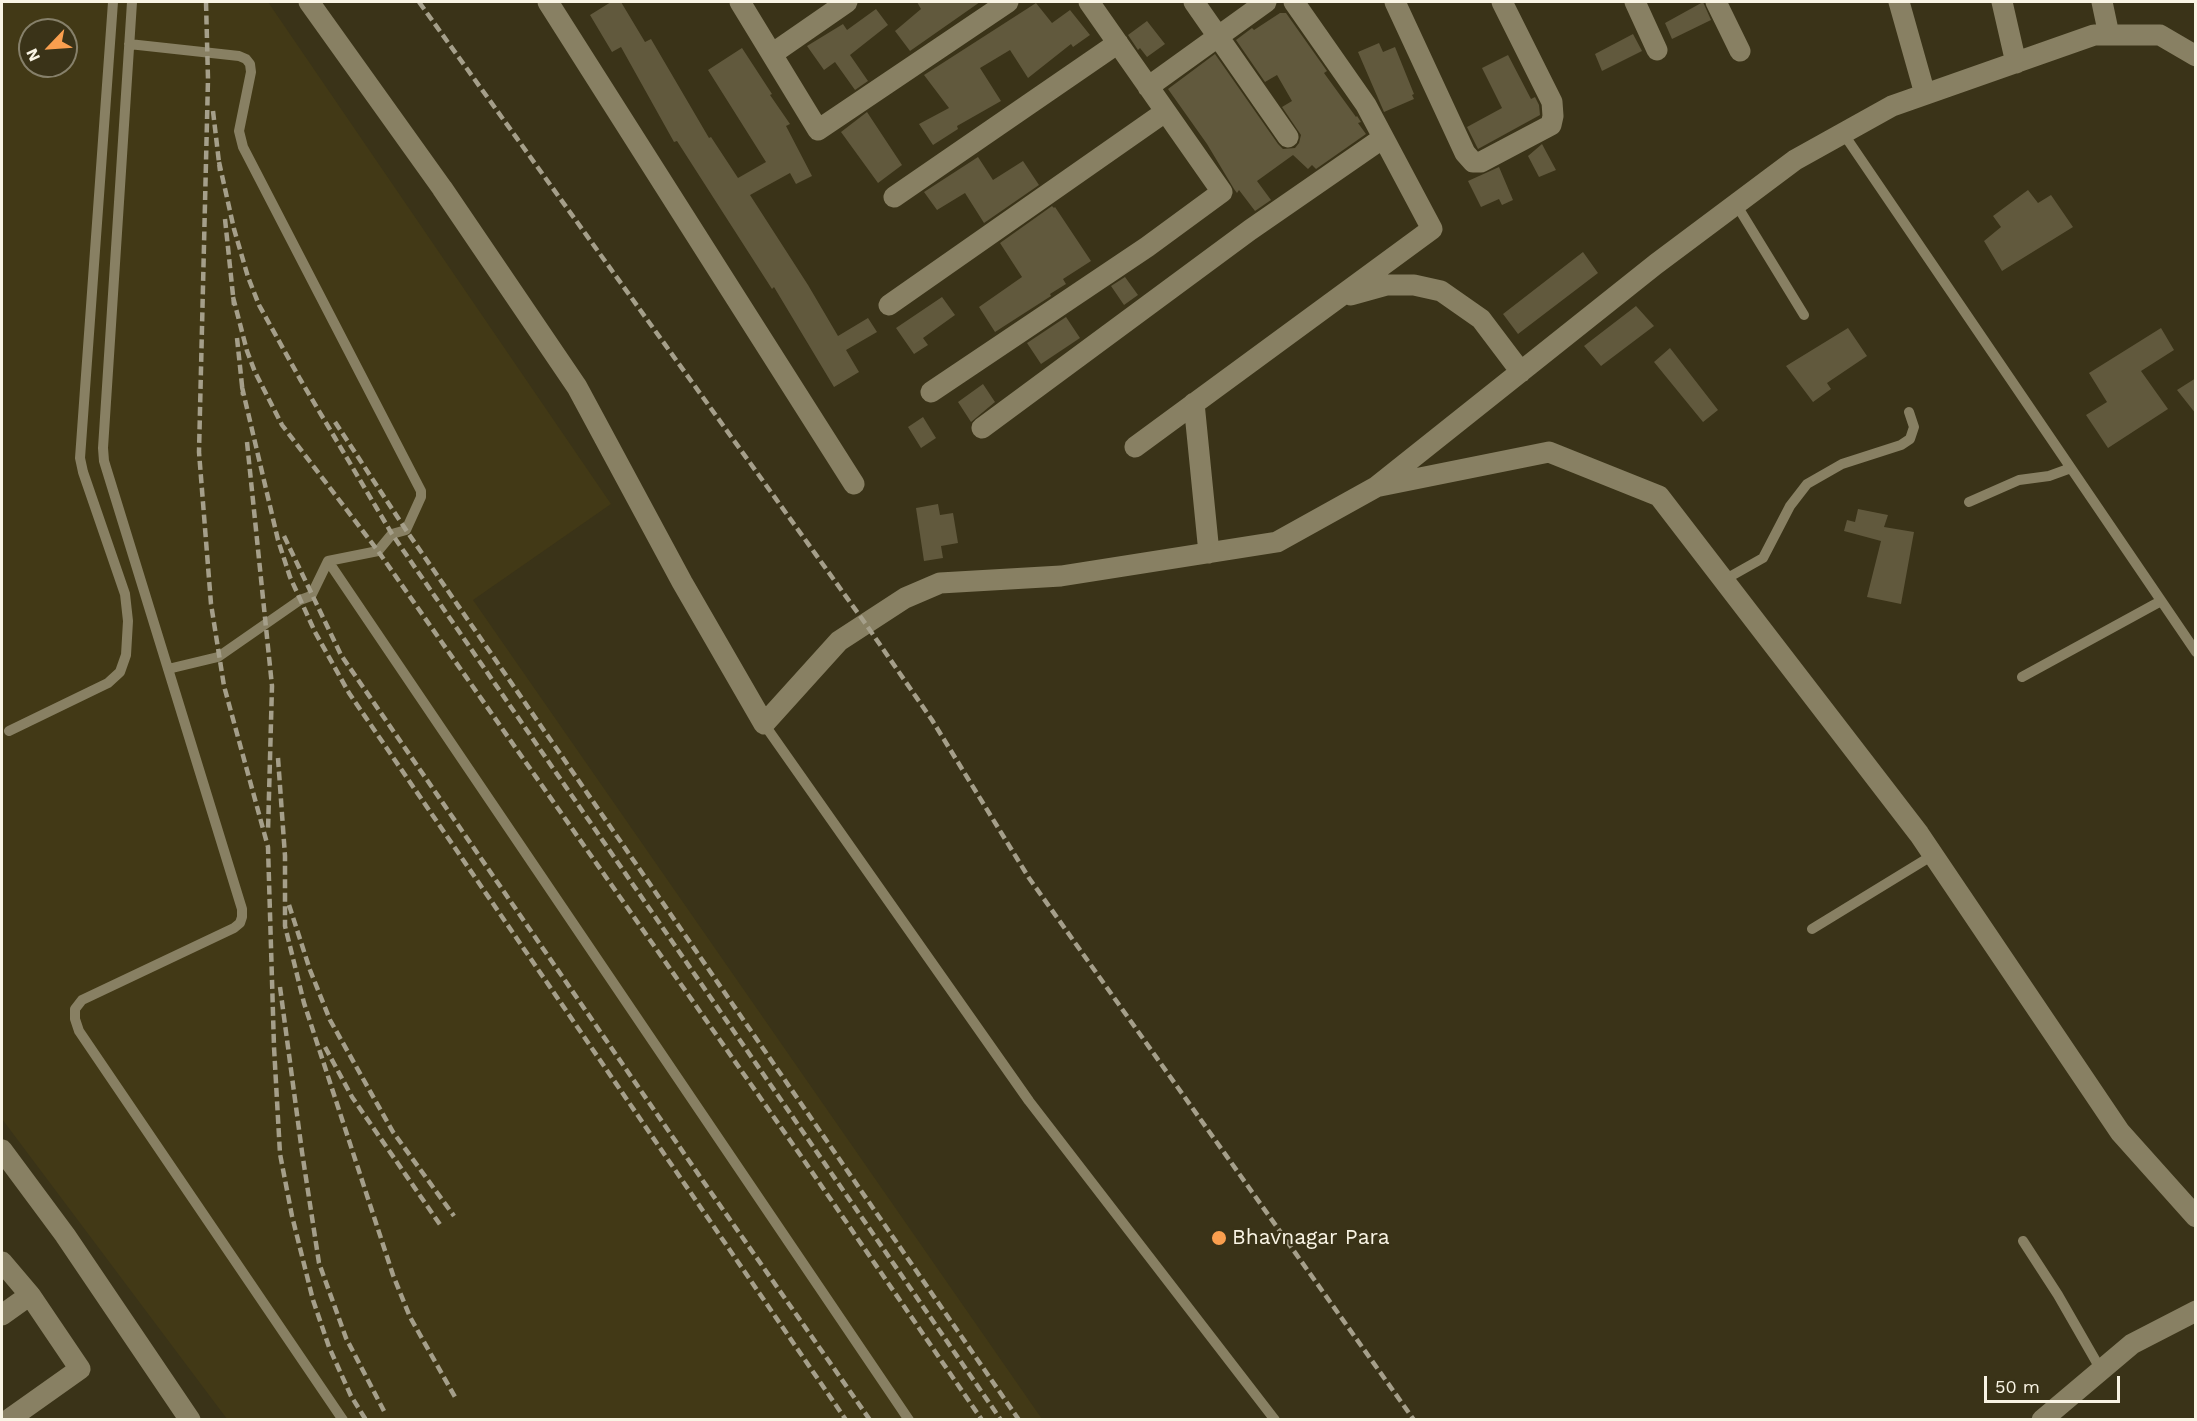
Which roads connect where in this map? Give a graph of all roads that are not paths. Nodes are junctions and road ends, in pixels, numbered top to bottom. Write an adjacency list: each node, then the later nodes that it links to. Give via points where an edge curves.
1 (113, 2): 57 (lane, via 80,451 83,472 125,594 126,655 120,672 108,683)
2 (132, 2): 22 (lane)
3 (309, 2): 56 (street, via 577,387 682,582)
4 (548, 2): 46 (street)
5 (740, 2): 25 (street)
6 (847, 2): 25 (street)
7 (1008, 2): 25 (street, via 818,130)
8 (1089, 2): 21 (street)
9 (1194, 2): 20 (street)
10 (1266, 2): 20 (street)
11 (1294, 2): 33 (street, via 1366,105)
12 (1395, 2): 13 (street, via 1465,153 1473,162 1481,162 1551,125 1553,116 1552,102)
13 (1502, 2)
14 (1635, 2): 23 (street)
15 (1716, 2): 24 (street)
16 (1899, 2): 29 (street)
17 (2002, 2): 27 (street)
18 (2102, 2): 19 (street)
19 (2109, 35): 26 (street, via 2160,35); 27 (street, via 2094,35)
20 (1218, 36): 28 (street); 32 (street)
21 (1118, 43): 28 (street); 34 (street)
22 (129, 44): 50 (lane, via 239,56 250,64 239,131 243,147 421,491 406,530 392,534 378,551); 54 (lane, via 103,448)
23 (1657, 50)
24 (1740, 51)
25 (772, 54)
26 (2196, 56)
27 (2016, 63): 29 (street)
28 (1148, 87): 30 (street)
29 (1925, 94): 31 (street, via 1892,106)
30 (1165, 112): 37 (street); 40 (street, via 1222,192)
31 (1843, 133): 35 (street, via 1795,160); 45 (lane)
32 (1288, 137)
33 (1383, 138): 36 (street, via 1432,229); 43 (street, via 1250,230)
34 (894, 197)
35 (1736, 204): 38 (lane); 39 (street)
36 (1338, 299): 39 (street, via 1387,285 1414,285 1440,291 1481,319); 41 (street)
37 (889, 305)
38 (1804, 315)
39 (1521, 372): 47 (street)
40 (930, 392)
41 (1194, 403): 44 (street); 49 (street)
42 (1909, 412): 51 (lane, via 1914,427 1910,439 1842,464 1807,484 1790,506 1763,558)
43 (982, 428)
44 (1135, 447)
45 (2071, 468): 48 (lane, via 2019,480); 52 (lane)
46 (854, 484)
47 (1376, 487): 49 (street, via 1278,542); 51 (street, via 1549,452 1659,496)
48 (1969, 502)
49 (1209, 553): 56 (street, via 1061,576 940,583 905,598 838,641)
50 (328, 561): 54 (lane, via 311,596 218,657); 71 (lane)
51 (1724, 580): 58 (street)
52 (2161, 601): 53 (lane); 55 (lane)
53 (2196, 652)
54 (168, 669): 70 (lane, via 242,917 234,927 82,1000 75,1009 75,1019)
55 (2022, 677)
56 (764, 723): 72 (lane, via 1029,1101)
57 (9, 731)
58 (1933, 855): 59 (lane); 61 (street, via 2120,1132)
59 (1812, 929)
60 (2, 1150): 69 (street)
61 (2196, 1217)
62 (2023, 1241): 67 (lane)
63 (2, 1262): 64 (street)
64 (30, 1295): 66 (street); 68 (street, via 80,1369)
65 (2196, 1311): 67 (street, via 2132,1344)
66 (2, 1315)
67 (2101, 1370): 73 (street)
68 (8, 1419)
69 (190, 1419)
70 (343, 1419)
71 (909, 1419)
72 (1275, 1419)
73 (2042, 1419)

